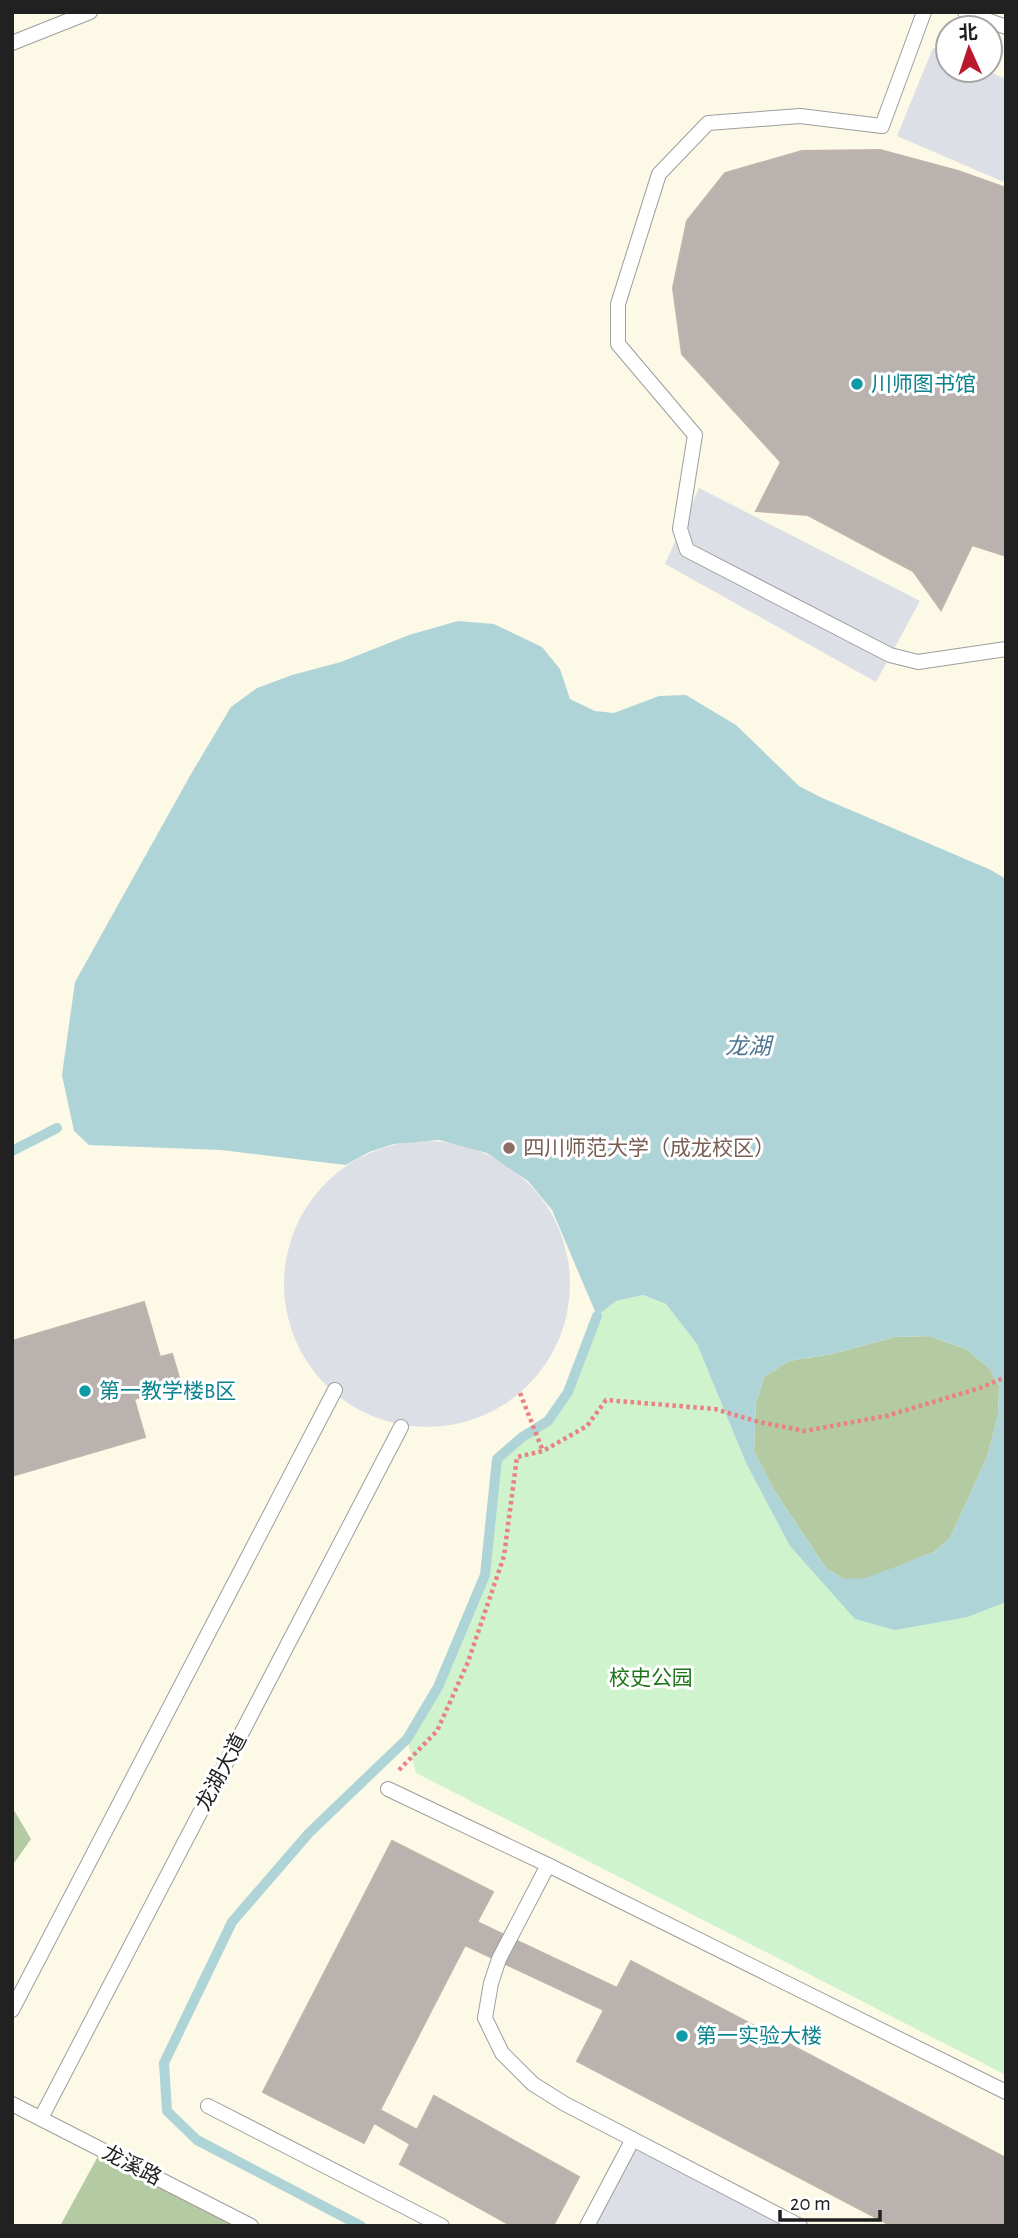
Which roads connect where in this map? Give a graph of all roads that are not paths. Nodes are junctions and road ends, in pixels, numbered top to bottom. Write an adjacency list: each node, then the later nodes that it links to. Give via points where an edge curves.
1 (90, 12): 3 (lane)
2 (924, 12): 4 (lane, via 881,125 800,116 708,124 659,174 618,304 618,344 695,435 680,529 687,550 890,655 918,662)
3 (12, 43)
4 (1006, 649)
5 (335, 1390): 9 (lane)
6 (401, 1427): 13 (lane, 龙湖大道)
7 (388, 1789): 8 (lane)
8 (548, 1865): 10 (lane); 14 (lane, via 499,1959 485,2018 502,2053 533,2084)
9 (12, 2010)
10 (1006, 2092)
11 (12, 2104): 13 (lane, 龙溪路)
12 (208, 2106): 16 (lane)
13 (41, 2118): 15 (lane, 龙溪路)
14 (633, 2139): 17 (lane); 18 (lane)
15 (251, 2226)
16 (442, 2226)
17 (587, 2226)
18 (800, 2226)

